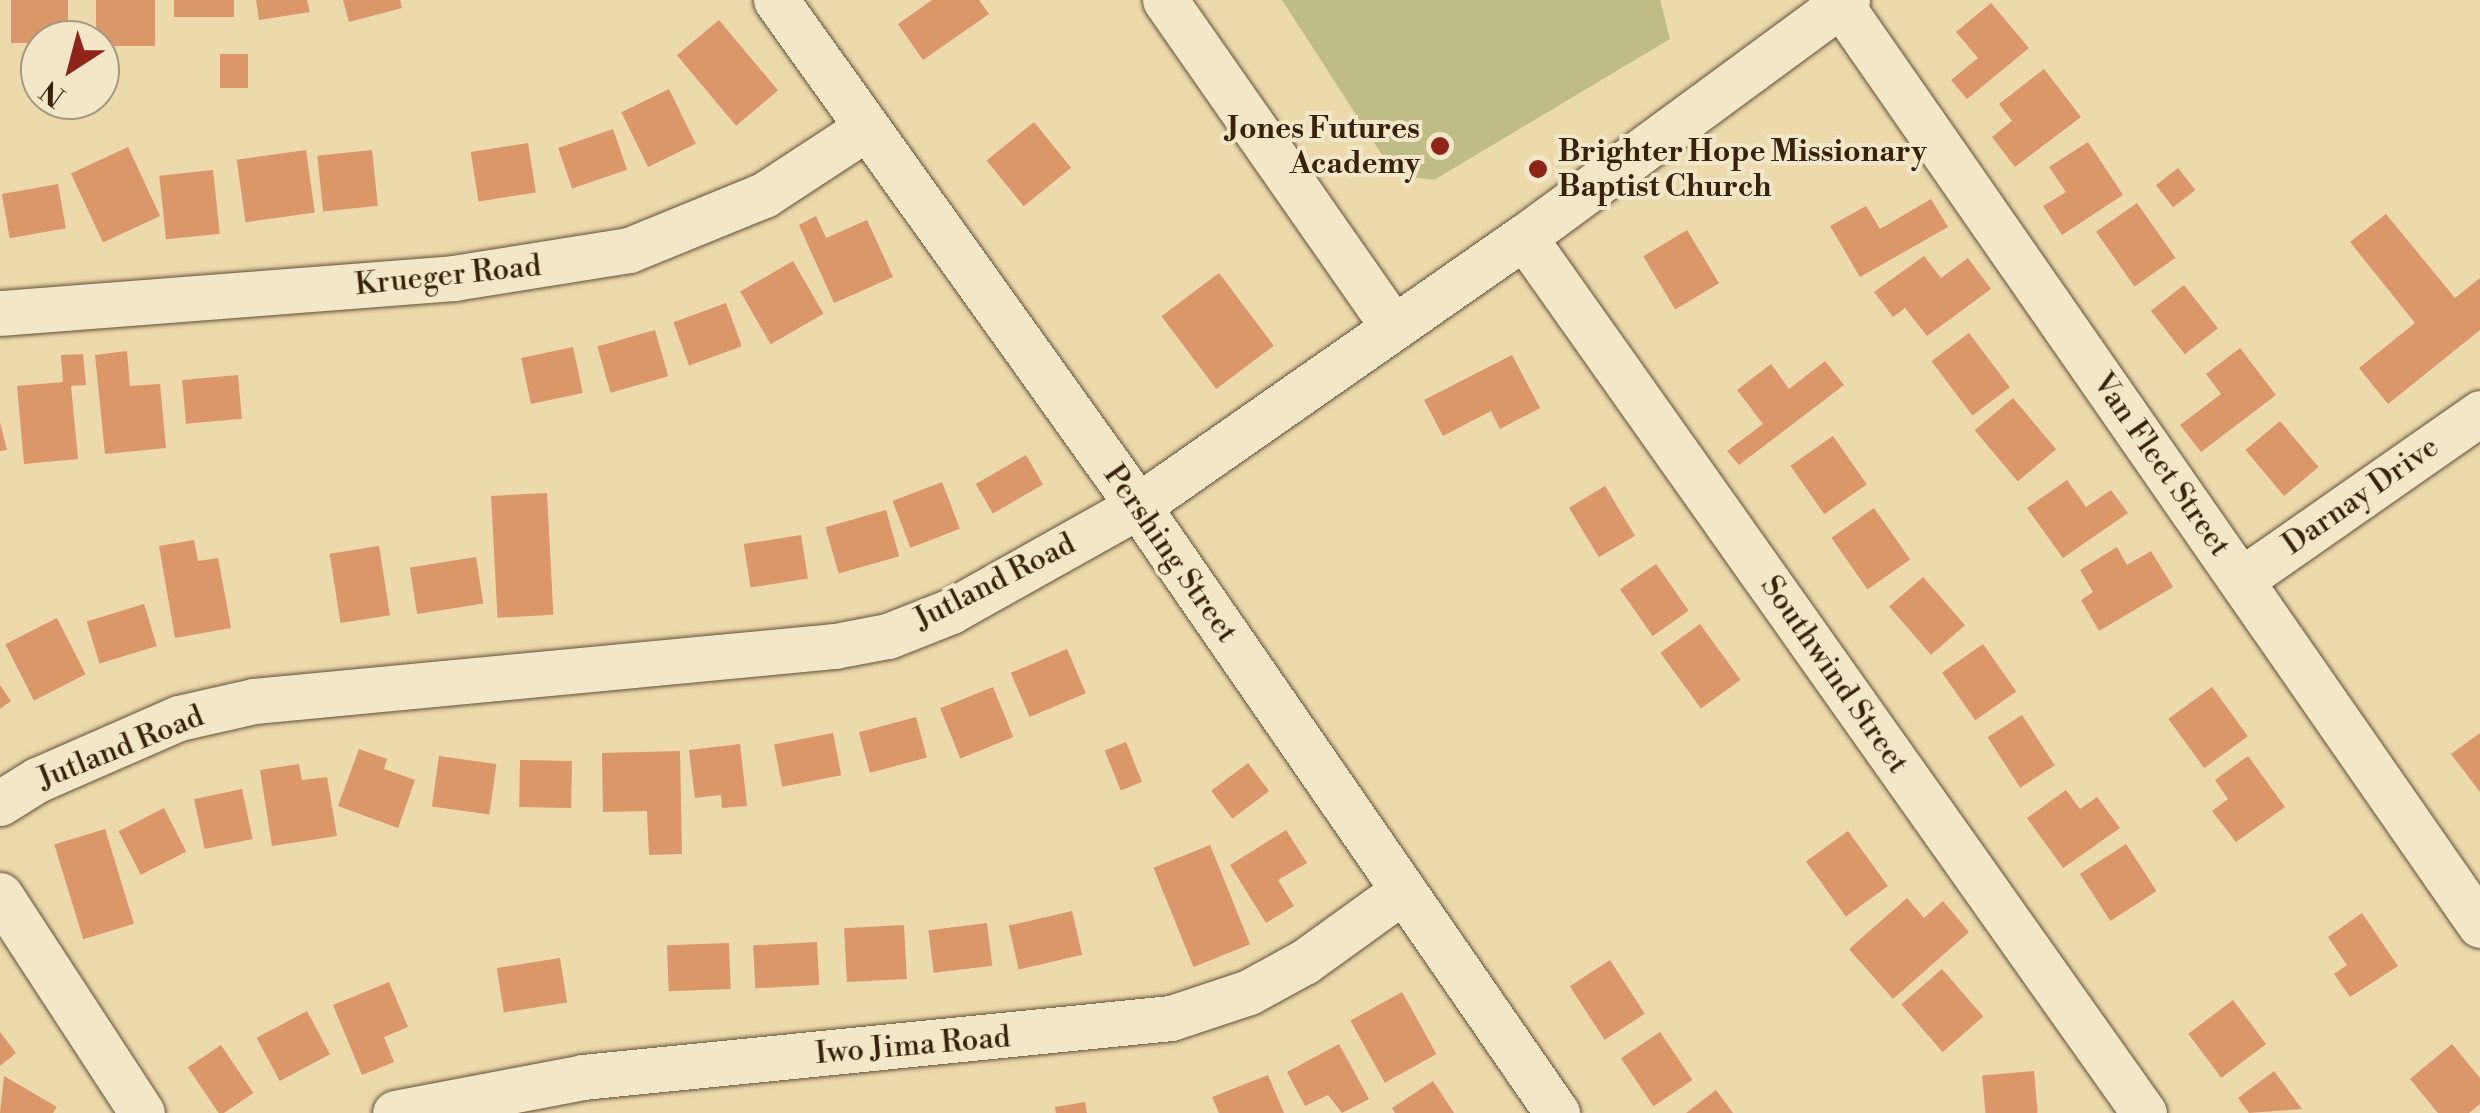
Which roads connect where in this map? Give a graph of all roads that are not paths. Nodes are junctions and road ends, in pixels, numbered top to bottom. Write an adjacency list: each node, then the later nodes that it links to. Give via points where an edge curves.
1 (776, 0): 4 (street, Pershing Street)
2 (1165, 0): 7 (street)
3 (1844, 3): 5 (street, Jutland Road); 10 (street, Van Fleet Street)
4 (865, 128): 6 (street, Krueger Road, via 764,195 593,258 454,278); 9 (street, Pershing Street)
5 (1524, 237): 7 (street, Jutland Road); 18 (street, Southwind Street)
6 (0, 312)
7 (1392, 325): 9 (street, Jutland Road)
8 (2480, 413): 10 (street, Darnay Drive)
9 (1138, 506): 11 (street, Jutland Road, via 951,611 888,636 254,701 179,718); 12 (street, Pershing Street)
10 (2241, 580): 14 (street, Van Fleet Street)
11 (0, 803)
12 (1401, 892): 16 (street, Iwo Jima Road, via 1304,962 1249,992 1171,1018 582,1077); 17 (street, Pershing Street)
13 (0, 895): 15 (street)
14 (2480, 925)
15 (142, 1113)
16 (395, 1113)
17 (1557, 1113)
18 (2144, 1113)

